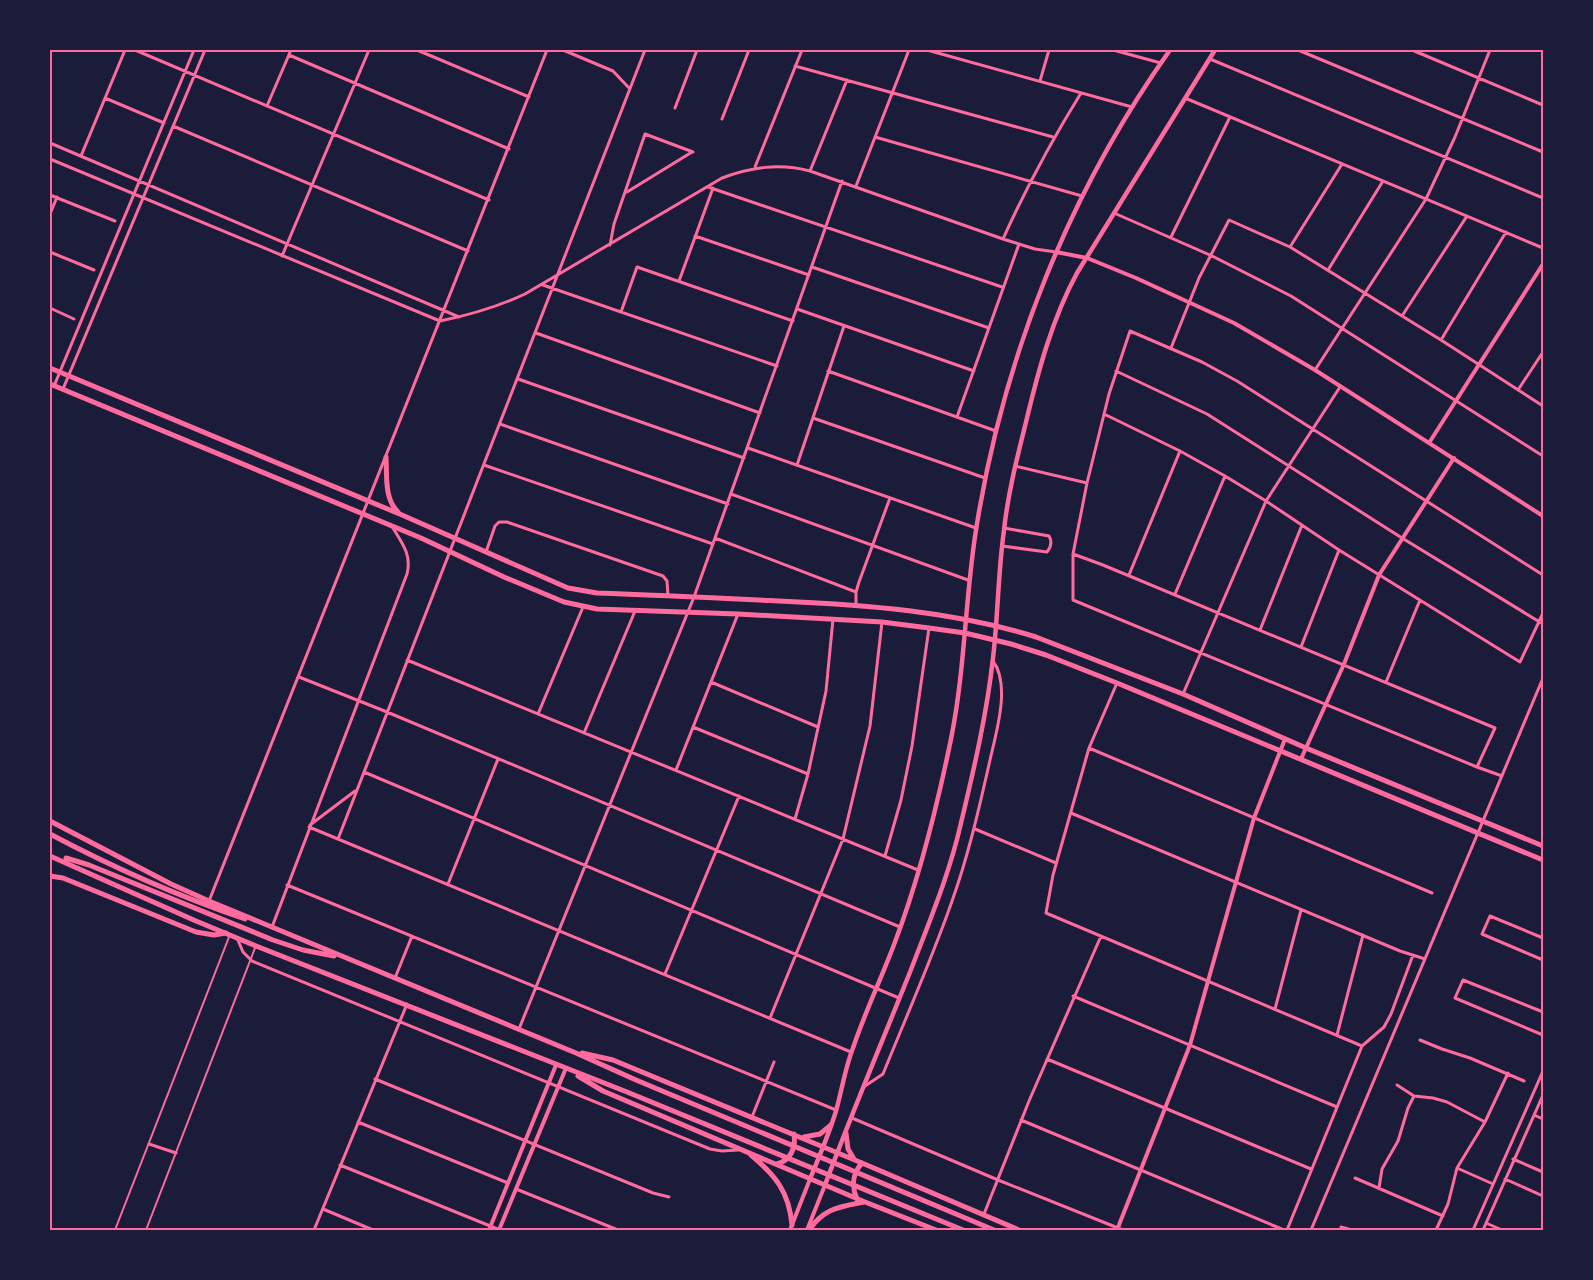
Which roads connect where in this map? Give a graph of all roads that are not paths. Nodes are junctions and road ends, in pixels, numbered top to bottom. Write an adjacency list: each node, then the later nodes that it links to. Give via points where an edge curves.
1 (126, 50): 36 (street)
2 (135, 50): 27 (street)
3 (194, 50): 27 (street)
4 (205, 50): 28 (street)
5 (291, 50): 23 (street)
6 (369, 50): 32 (street)
7 (417, 50): 37 (street)
8 (547, 50): 37 (street)
9 (563, 50): 33 (street, via 613,71)
10 (645, 50): 33 (street)
11 (697, 50): 42 (street)
12 (749, 50): 45 (street)
13 (802, 50): 26 (street)
14 (909, 50): 35 (street)
15 (927, 50): 31 (street)
16 (1049, 50): 31 (street)
17 (1113, 50): 25 (street)
18 (1170, 50): 25 (main road)
19 (1215, 50): 24 (main road)
20 (1298, 50): 44 (street)
21 (1412, 50): 29 (street)
22 (1490, 50): 29 (street)
23 (289, 55): 32 (street); 40 (street)
24 (1210, 59): 38 (main road); 55 (street)
25 (1161, 64): 41 (main road)
26 (795, 66): 30 (street); 58 (street)
27 (185, 71): 28 (street); 46 (street)
28 (194, 75): 40 (street); 47 (street)
29 (1479, 78): 39 (street); 44 (street)
30 (847, 80): 35 (street); 59 (street)
31 (1040, 81): 34 (street)
32 (355, 83): 48 (street); 52 (street)
33 (630, 89): 102 (street)
34 (1081, 92): 41 (street); 50 (street)
35 (892, 93): 49 (street); 50 (street)
36 (105, 98): 46 (street); 54 (street)
37 (529, 98): 52 (street)
38 (1185, 98): 43 (street); 78 (main road)
39 (1543, 105)
40 (267, 106): 48 (street)
41 (1133, 107): 72 (main road)
42 (675, 108)
43 (1230, 117): 57 (street); 85 (street)
44 (1463, 118): 53 (street); 55 (street)
45 (722, 119)
46 (164, 123): 60 (street)
47 (173, 126): 64 (street); 65 (street)
48 (334, 134): 65 (street); 77 (street)
49 (875, 137): 61 (street); 67 (street)
50 (1054, 137): 61 (street)
51 (50, 143): 54 (street)
52 (509, 149): 77 (street)
53 (1543, 152)
54 (80, 156): 60 (street)
55 (1446, 158): 75 (street); 76 (street)
56 (50, 159): 70 (street)
57 (1342, 164): 62 (street); 90 (street)
58 (755, 167): 59 (street, via 781,166); 66 (street)
59 (810, 171): 63 (street)
60 (139, 181): 64 (street); 70 (street)
61 (1030, 181): 72 (street); 86 (street)
62 (1384, 181): 76 (street); 101 (street)
63 (842, 182): 67 (street); 82 (street)
64 (148, 185): 74 (street); 87 (street)
65 (312, 185): 87 (street); 92 (street)
66 (707, 186): 68 (street); 89 (street)
67 (856, 186): 86 (street)
68 (713, 188): 82 (street); 84 (street)
69 (626, 192): 69 (street, via 645,134 693,152 651,177); 89 (street)
70 (133, 194): 74 (street); 132 (street)
71 (50, 195): 73 (street)
72 (1082, 196): 94 (main road)
73 (57, 197): 79 (street); 81 (street)
74 (143, 198): 96 (street); 134 (street)
75 (1543, 198)
76 (1426, 199): 80 (street); 108 (street)
77 (489, 200): 92 (street)
78 (1114, 212): 85 (street); 97 (main road)
79 (50, 214)
80 (1467, 216): 83 (street); 114 (street)
81 (115, 221)
82 (826, 227): 99 (street); 106 (street)
83 (1506, 232): 91 (street); 123 (street)
84 (695, 236): 103 (street); 104 (street)
85 (1171, 236): 95 (street)
86 (1003, 239): 88 (street)
87 (288, 243): 96 (street); 112 (street)
88 (1019, 244): 94 (street); 106 (street)
89 (610, 245): 102 (street)
90 (1290, 247): 95 (street, via 1228,220); 101 (street)
91 (1543, 248)
92 (468, 251): 112 (street)
93 (50, 252): 100 (street)
94 (1056, 252): 97 (street); 148 (main road, via 1021,343)
95 (1210, 255): 109 (street); 121 (street, via 1291,296)
96 (282, 256): 117 (street)
97 (1087, 258): 109 (street); 159 (main road, via 1066,295 1046,350)
98 (1543, 264): 126 (street)
99 (812, 267): 103 (street); 120 (street)
100 (94, 270)
101 (1328, 270): 108 (street)
102 (558, 274): 105 (street); 107 (street)
103 (809, 275): 111 (street)
104 (679, 281): 113 (street, via 637,267); 118 (street)
105 (543, 285): 107 (street); 115 (street, via 501,305)
106 (1002, 287): 120 (street)
107 (553, 288): 113 (street); 122 (street)
108 (1364, 293): 114 (street); 121 (street)
109 (1189, 302): 124 (street); 129 (street)
110 (50, 308): 116 (street)
111 (797, 309): 118 (street); 119 (street)
112 (445, 310): 115 (street); 117 (street)
113 (621, 312): 127 (street)
114 (1402, 316): 123 (street)
115 (460, 317): 117 (street)
116 (74, 318)
117 (440, 321): 153 (street)
118 (793, 321): 127 (street)
119 (844, 326): 130 (street); 133 (street)
120 (989, 328): 133 (street)
121 (1342, 328): 129 (street); 140 (street)
122 (536, 333): 135 (street); 142 (street)
123 (1441, 340): 126 (street)
124 (1171, 348): 131 (street, via 1130,332); 147 (street, via 1237,381)
125 (1543, 352): 139 (street)
126 (1479, 364): 139 (street); 140 (street)
127 (777, 366): 142 (street)
128 (50, 368): 132 (main road)
129 (1315, 370): 137 (street)
130 (828, 371): 144 (street); 145 (street)
131 (1116, 371): 143 (street); 158 (street, via 1207,414)
132 (60, 372): 134 (main road); 136 (street)
133 (974, 372): 144 (street)
134 (68, 376): 138 (street); 165 (main road)
135 (518, 379): 146 (street); 154 (street)
136 (52, 385): 138 (main road)
137 (1340, 387): 147 (street); 149 (street)
138 (63, 390): 169 (main road)
139 (1518, 390): 141 (street)
140 (1456, 402): 149 (street); 152 (street)
141 (1543, 406)
142 (760, 413): 150 (street)
143 (1104, 414): 151 (street); 162 (street)
144 (957, 417): 148 (street)
145 (813, 418): 157 (street); 161 (street)
146 (500, 424): 156 (street); 168 (street)
147 (1313, 428): 158 (street); 167 (street)
148 (996, 431): 161 (main road)
149 (1429, 443): 155 (street)
150 (748, 448): 154 (street); 157 (street)
151 (1180, 451): 160 (street); 188 (street)
152 (1543, 456)
153 (386, 457): 165 (street); 170 (main road, via 391,503)
154 (744, 458): 163 (street)
155 (1454, 458): 167 (street); 171 (street)
156 (484, 465): 178 (street); 179 (street)
157 (797, 465): 164 (street)
158 (1288, 465): 166 (street); 177 (street)
159 (1015, 466): 162 (street); 175 (main road)
160 (1224, 476): 166 (street); 191 (street)
161 (984, 478): 174 (main road)
162 (1087, 483): 185 (street)
163 (731, 494): 168 (street); 180 (street)
164 (890, 498): 174 (street); 180 (street)
165 (368, 501): 169 (street); 170 (main road)
166 (1266, 501): 172 (street); 199 (street)
167 (1427, 501): 177 (street); 186 (street)
168 (728, 504): 176 (street)
169 (363, 515): 173 (main road); 217 (street)
170 (402, 515): 178 (main road)
171 (1543, 516)
172 (1302, 525): 182 (street); 209 (street)
173 (391, 526): 183 (main road); 223 (street, via 408,552 409,566)
174 (976, 528): 189 (main road)
175 (1004, 528): 181 (main road); 181 (street, via 1049,536 1051,540 1047,552)
176 (715, 538): 179 (street); 190 (street)
177 (1402, 538): 187 (street); 205 (street)
178 (455, 540): 183 (street); 184 (main road)
179 (713, 544): 193 (street)
180 (873, 545): 189 (street); 190 (street)
181 (1002, 546): 207 (main road)
182 (1339, 550): 187 (street); 212 (street)
183 (450, 552): 196 (main road, via 547,596); 214 (street)
184 (485, 552): 192 (main road, via 575,590); 192 (street, via 495,526 499,522 507,522 663,576 667,581)
185 (1073, 554): 188 (street); 213 (street, via 1073,600)
186 (1543, 574)
187 (1379, 575): 194 (street); 216 (street)
188 (1129, 576): 191 (street)
189 (968, 580): 203 (main road)
190 (856, 592): 195 (street)
191 (1175, 594): 199 (street)
192 (668, 596): 193 (main road)
193 (694, 597): 195 (main road); 198 (street)
194 (1420, 600): 205 (street, via 1520,662); 220 (street)
195 (856, 605): 203 (main road)
196 (583, 607): 197 (main road); 226 (street)
197 (635, 610): 198 (main road); 229 (street)
198 (688, 612): 201 (main road); 234 (street)
199 (1218, 612): 209 (street); 213 (street)
200 (1543, 613): 205 (street)
201 (738, 614): 202 (main road); 219 (street)
202 (833, 619): 204 (main road); 228 (street, via 826,691)
203 (967, 620): 207 (main road); 210 (main road)
204 (882, 622): 208 (main road); 256 (street, via 870,726)
205 (1538, 623): 206 (street)
206 (1543, 624)
207 (995, 626): 211 (main road); 222 (main road, via 1036,637)
208 (930, 628): 210 (main road); 260 (street, via 901,800)
209 (1260, 630): 212 (street)
210 (965, 633): 211 (main road); 265 (main road, via 952,736)
211 (995, 639): 215 (main road); 221 (main road)
212 (1300, 647): 216 (street)
213 (1201, 653): 222 (street); 224 (street)
214 (407, 660): 225 (street); 226 (street)
215 (993, 660): 252 (street, via 1001,674 1002,696); 298 (main road, via 961,825 941,890)
216 (1344, 664): 220 (street); 224 (street)
217 (299, 677): 223 (street); 272 (street)
218 (1543, 678): 241 (street)
219 (711, 682): 227 (street); 228 (street)
220 (1386, 682): 237 (street, via 1495,728)
221 (1117, 683): 231 (street); 233 (main road)
222 (1183, 694): 230 (main road)
223 (359, 701): 225 (street); 251 (street)
224 (1326, 704): 232 (street); 237 (street)
225 (387, 712): 235 (street); 239 (street)
226 (538, 714): 229 (street)
227 (693, 727): 238 (street); 240 (street)
228 (818, 727): 240 (street)
229 (584, 732): 234 (street)
230 (1285, 739): 232 (main road); 233 (street)
231 (1089, 748): 245 (street); 246 (street)
232 (1306, 748): 236 (street); 250 (main road)
233 (1280, 750): 236 (main road); 246 (street)
234 (632, 752): 238 (street); 244 (street)
235 (498, 759): 244 (street); 247 (street)
236 (1301, 759): 253 (main road)
237 (1477, 768): 241 (street)
238 (676, 770): 243 (street)
239 (364, 772): 242 (street); 247 (street)
240 (808, 774): 248 (street)
241 (1502, 776): 250 (street)
242 (357, 790): 251 (street); 255 (street)
243 (739, 796): 248 (street); 258 (street)
244 (610, 806): 258 (street); 264 (street)
245 (1071, 813): 263 (street); 267 (street)
246 (1254, 818): 267 (street); 270 (street)
247 (474, 819): 264 (street); 268 (street)
248 (795, 819): 256 (street)
249 (50, 821): 272 (main road)
250 (1484, 821): 253 (street); 257 (main road)
251 (309, 826): 255 (street); 269 (street)
252 (975, 829): 263 (street); 325 (street, via 949,911 883,1074)
253 (1478, 832): 262 (main road); 289 (street)
254 (50, 834): 275 (main road, via 191,899)
255 (338, 839): 268 (street)
256 (843, 839): 260 (street); 271 (street)
257 (1543, 846)
258 (717, 850): 271 (street); 274 (street)
259 (50, 856): 279 (main road)
260 (885, 856): 265 (street)
261 (66, 858): 288 (main road, via 273,940)
262 (1543, 860)
263 (1056, 863): 282 (street, via 1046,913)
264 (585, 866): 274 (street); 278 (street)
265 (918, 870): 277 (main road)
266 (50, 876): 279 (main road, via 63,878 196,932)
267 (1236, 882): 273 (street); 294 (street)
268 (448, 884): 278 (street)
269 (288, 885): 276 (street); 281 (street)
270 (1432, 893)
271 (820, 894): 277 (street); 287 (street)
272 (209, 901): 275 (main road)
273 (1301, 910): 280 (street); 300 (street)
274 (692, 911): 287 (street); 292 (street)
275 (262, 923): 276 (main road)
276 (272, 927): 288 (main road)
277 (900, 927): 296 (main road)
278 (559, 930): 292 (street); 295 (street)
279 (228, 934): 283 (main road); 344 (lane)
280 (1363, 935): 286 (street); 305 (street)
281 (412, 936): 293 (street); 295 (street)
282 (1101, 936): 294 (street); 297 (street)
283 (236, 938): 285 (main road); 290 (street)
284 (1543, 938): 291 (street, via 1490,916 1482,934)
285 (256, 946): 290 (lane); 299 (main road)
286 (1413, 954): 289 (street); 309 (street, via 1384,1027)
287 (795, 955): 296 (street); 302 (street)
288 (342, 957): 293 (main road)
289 (1425, 959): 394 (street)
290 (251, 960): 303 (street); 349 (lane)
291 (1543, 960)
292 (665, 974): 302 (street)
293 (395, 978): 304 (main road)
294 (1209, 981): 300 (street); 308 (street)
295 (536, 987): 304 (street); 321 (street)
296 (876, 989): 298 (street); 310 (main road)
297 (1074, 996): 308 (street); 312 (street)
298 (899, 998): 325 (main road)
299 (406, 1004): 303 (street); 314 (main road)
300 (1275, 1009): 305 (street)
301 (1543, 1012): 306 (street, via 1463,980 1455,998)
302 (770, 1018): 310 (street)
303 (399, 1021): 319 (street); 322 (street)
304 (519, 1029): 311 (main road)
305 (1337, 1035): 309 (street)
306 (1543, 1035)
307 (1420, 1040): 318 (street)
308 (1190, 1045): 328 (street); 329 (street)
309 (1362, 1046): 328 (street)
310 (851, 1052): 330 (main road)
311 (576, 1053): 332 (main road, via 613,1060); 391 (main road)
312 (1047, 1059): 329 (street); 335 (street)
313 (774, 1062): 321 (street)
314 (556, 1064): 315 (main road); 322 (street)
315 (566, 1068): 317 (main road); 324 (street)
316 (1543, 1070): 340 (street)
317 (572, 1071): 347 (main road, via 602,1091); 390 (main road)
318 (1508, 1073): 320 (street); 337 (street)
319 (375, 1079): 336 (street); 343 (street)
320 (1524, 1081)
321 (766, 1082): 330 (street); 332 (street)
322 (549, 1083): 324 (street); 343 (street)
323 (1396, 1085): 326 (street)
324 (558, 1086): 345 (street); 347 (street, via 710,1149)
325 (865, 1086): 333 (main road)
326 (1414, 1096): 337 (street, via 1447,1102); 366 (street, via 1398,1141 1382,1169)
327 (1543, 1096): 331 (street)
328 (1337, 1107): 356 (street)
329 (1166, 1109): 356 (street); 357 (street)
330 (836, 1110): 338 (main road)
331 (1534, 1115): 334 (street); 342 (street)
332 (751, 1117): 341 (main road)
333 (852, 1118): 339 (main road); 361 (street)
334 (1543, 1118)
335 (1021, 1120): 357 (street); 361 (street)
336 (358, 1122): 354 (street); 363 (street)
337 (1485, 1122): 355 (street)
338 (831, 1125): 341 (main road, via 817,1135); 346 (main road)
339 (846, 1132): 348 (main road); 351 (main road, via 846,1145)
340 (1516, 1132): 342 (street); 364 (street)
341 (797, 1136): 346 (main road); 353 (main road, via 792,1154)
342 (1524, 1136): 350 (street)
343 (525, 1141): 345 (street); 363 (street)
344 (149, 1144): 349 (street); 382 (lane)
345 (534, 1145): 367 (street); 369 (street)
346 (823, 1147): 348 (main road); 360 (main road)
347 (744, 1151): 353 (main road); 380 (main road, via 777,1181 788,1202)
348 (837, 1152): 351 (main road); 365 (main road)
349 (176, 1153): 383 (lane)
350 (1513, 1159): 358 (street); 362 (street)
351 (855, 1160): 352 (main road)
352 (862, 1163): 371 (main road, via 854,1177); 375 (main road)
353 (777, 1165): 360 (main road)
354 (340, 1166): 374 (street); 379 (street)
355 (1457, 1168): 364 (street); 376 (street)
356 (1311, 1169): 393 (street)
357 (1142, 1170): 381 (street); 393 (street)
358 (1543, 1172)
359 (1356, 1178): 366 (street)
360 (810, 1179): 365 (main road); 380 (street)
361 (998, 1180): 375 (street); 381 (street)
362 (1505, 1180): 368 (street); 372 (street)
363 (508, 1183): 379 (street)
364 (1493, 1184): 370 (street)
365 (825, 1185): 371 (main road); 388 (street)
366 (1379, 1188): 376 (street)
367 (516, 1189): 386 (street); 387 (street)
368 (1543, 1196)
369 (669, 1197)
370 (1488, 1197): 372 (street); 397 (street)
371 (857, 1199): 373 (main road)
372 (1496, 1201): 377 (street)
373 (865, 1202): 388 (main road, via 828,1211); 389 (main road)
374 (323, 1209): 384 (street); 385 (street)
375 (984, 1214): 392 (main road)
376 (1443, 1216): 396 (street)
377 (1486, 1224): 398 (street); 399 (street)
378 (1341, 1227): 395 (street)
379 (490, 1228): 386 (street)
380 (791, 1228)
381 (1119, 1229)
382 (115, 1230)
383 (146, 1230)
384 (314, 1230)
385 (373, 1230)
386 (500, 1230)
387 (618, 1230)
388 (808, 1230)
389 (936, 1230)
390 (962, 1230)
391 (994, 1230)
392 (1019, 1230)
393 (1286, 1230)
394 (1312, 1230)
395 (1352, 1230)
396 (1436, 1230)
397 (1473, 1230)
398 (1483, 1230)
399 (1502, 1230)

